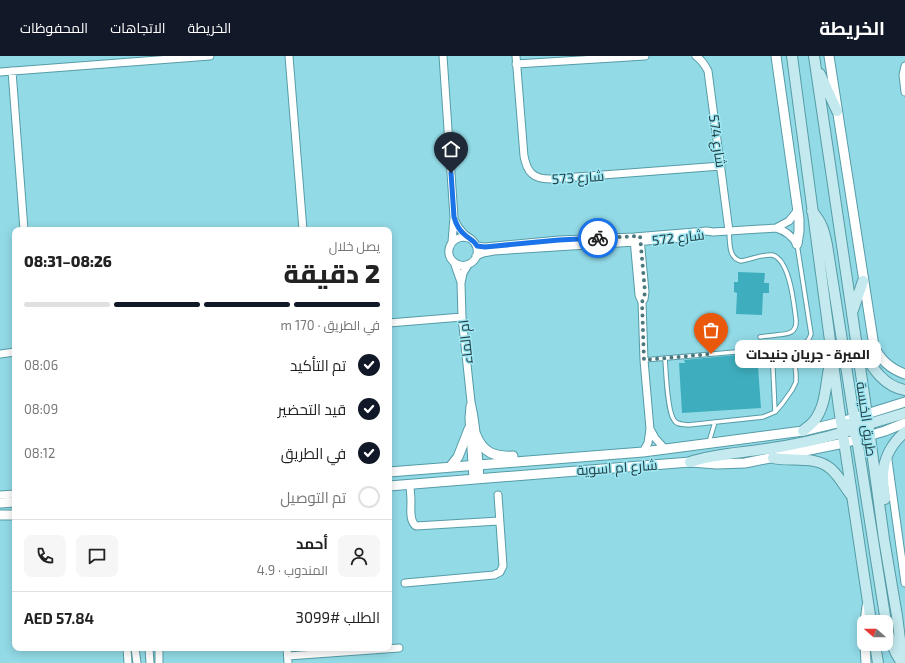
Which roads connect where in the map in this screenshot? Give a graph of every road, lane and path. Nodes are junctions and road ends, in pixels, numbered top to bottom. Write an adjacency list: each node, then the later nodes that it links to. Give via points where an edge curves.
1 (210, 56): 14 (street)
2 (289, 56): 23 (street)
3 (443, 56): 21 (street)
4 (516, 56): 12 (street, شارع 573)
5 (640, 56): 6 (street); 12 (street)
6 (645, 56)
7 (696, 56): 18 (street, شارع 574, via 708,71)
8 (776, 56): 19 (street)
9 (792, 56): 20 (main road, طريق الخيسة)
10 (829, 56): 17 (street)
11 (815, 60): 17 (main road); 36 (main road, طريق الخيسة)
12 (516, 64): 18 (street, شارع 573, via 525,163 537,177 550,179)
13 (905, 66): 16 (street)
14 (12, 71): 15 (street); 22 (street)
15 (0, 72)
16 (905, 92)
17 (837, 110): 34 (street)
18 (721, 166): 25 (street, شارع 574)
19 (797, 211): 24 (street, via 788,221); 29 (street)
20 (812, 211): 45 (main road, طريق الخيسة); 59 (main road, via 823,227 827,245)
21 (454, 217): 26 (street, via 459,229); 28 (street)
22 (24, 227)
23 (303, 227)
24 (776, 228): 25 (street, شارع 572); 29 (street, via 787,232)
25 (729, 231): 27 (street, شارع 572, via 713,232 705,236); 39 (lane, via 734,258 741,261 768,255 775,256 791,282 797,324 794,330 789,334)
26 (468, 238): 28 (street, via 460,237); 30 (street)
27 (637, 239): 30 (street, شارع 572, via 559,240); 31 (street, شارع 572, via 494,251); 47 (street)
28 (452, 242): 32 (street, via 449,254)
29 (797, 244): 41 (lane, via 810,338 804,344)
30 (477, 246): 31 (street)
31 (476, 256): 33 (street)
32 (454, 262): 33 (street); 35 (street, ام الماء)
33 (468, 264): 35 (street, ام الماء)
34 (863, 282): 36 (main road); 48 (street, via 876,353 888,365)
35 (461, 283): 37 (street, ام الماء)
36 (852, 312): 40 (main road, طريق الخيسة)
37 (462, 317): 38 (street); 61 (street, ام الماء, via 471,402 469,414)
38 (392, 323)
39 (760, 337)
40 (856, 341): 49 (main road, via 881,378 894,387); 52 (main road, طريق الخيسة)
41 (793, 346): 42 (lane); 51 (lane, via 796,382)
42 (772, 348): 46 (lane); 51 (lane)
43 (12, 352): 44 (street)
44 (0, 354)
45 (832, 357): 55 (main road, طريق الخيسة); 60 (main road, via 824,403 813,422)
46 (665, 358): 47 (lane); 54 (lane, via 670,411 674,421 688,425)
47 (644, 360): 58 (street)
48 (905, 374)
49 (905, 390)
50 (905, 402): 52 (street)
51 (775, 412): 54 (lane, via 763,417)
52 (867, 413): 57 (main road, طريق الخيسة); 59 (main road, via 866,420)
53 (905, 413): 57 (main road)
54 (715, 422): 66 (lane)
55 (841, 422): 59 (main road); 60 (street, شارع ام اسوية); 63 (main road, طريق الخيسة)
56 (905, 423): 64 (street)
57 (868, 424): 59 (main road); 64 (main road, طريق الخيسة)
58 (650, 429): 67 (street); 68 (street)
59 (856, 429): 63 (main road); 64 (main road); 65 (main road); 94 (main road)
60 (802, 431): 66 (street, شارع ام اسوية)
61 (473, 432): 71 (street, via 493,455); 73 (street, ام الماء); 74 (street)
62 (905, 432): 69 (main road)
63 (843, 433): 65 (main road, طريق الخيسة); 72 (main road, via 766,449 710,456)
64 (870, 436): 88 (main road, طريق الخيسة)
65 (844, 443): 70 (street, شارع ام اسوية); 82 (main road, طريق الخيسة)
66 (708, 444): 67 (street, شارع ام اسوية)
67 (665, 449): 68 (street, شارع ام اسوية)
68 (643, 452): 71 (street, شارع ام اسوية)
69 (888, 454): 88 (main road, via 883,477 886,520); 90 (street, طريق الخيسة)
70 (773, 458): 72 (street, شارع ام اسوية, via 731,464); 82 (main road, via 819,462 832,470)
71 (538, 460): 73 (street, شارع ام اسوية)
72 (690, 462): 76 (street, شارع ام اسوية)
73 (476, 465): 74 (street, شارع ام اسوية); 76 (street, ام الماء)
74 (450, 467): 75 (street, شارع ام اسوية)
75 (392, 472)
76 (476, 478): 77 (street, شارع ام اسوية)
77 (407, 485): 78 (street, شارع ام اسوية); 87 (street, via 412,521 418,526)
78 (392, 486)
79 (12, 494): 80 (street)
80 (0, 495)
81 (498, 495): 87 (street)
82 (852, 496): 91 (main road, طريق الخيسة)
83 (12, 502): 84 (street)
84 (0, 503)
85 (0, 515): 86 (street)
86 (12, 515)
87 (500, 521): 89 (street, via 503,566 499,574)
88 (884, 539): 112 (main road, طريق الخيسة)
89 (405, 583)
90 (905, 583)
91 (868, 598): 92 (street, طريق الخيسة); 93 (main road, طريق الخيسة)
92 (866, 615)
93 (870, 615)
94 (885, 615)
95 (893, 647): 112 (main road)
96 (399, 648): 97 (street)
97 (392, 649)
98 (127, 651): 106 (street)
99 (135, 651): 107 (street)
100 (149, 651): 108 (street)
101 (159, 651): 109 (street)
102 (371, 651): 105 (street)
103 (865, 651): 110 (street)
104 (876, 651): 111 (main road)
105 (288, 660)
106 (128, 663)
107 (137, 663)
108 (150, 663)
109 (159, 663)
110 (866, 663)
111 (878, 663)
112 (903, 663)

